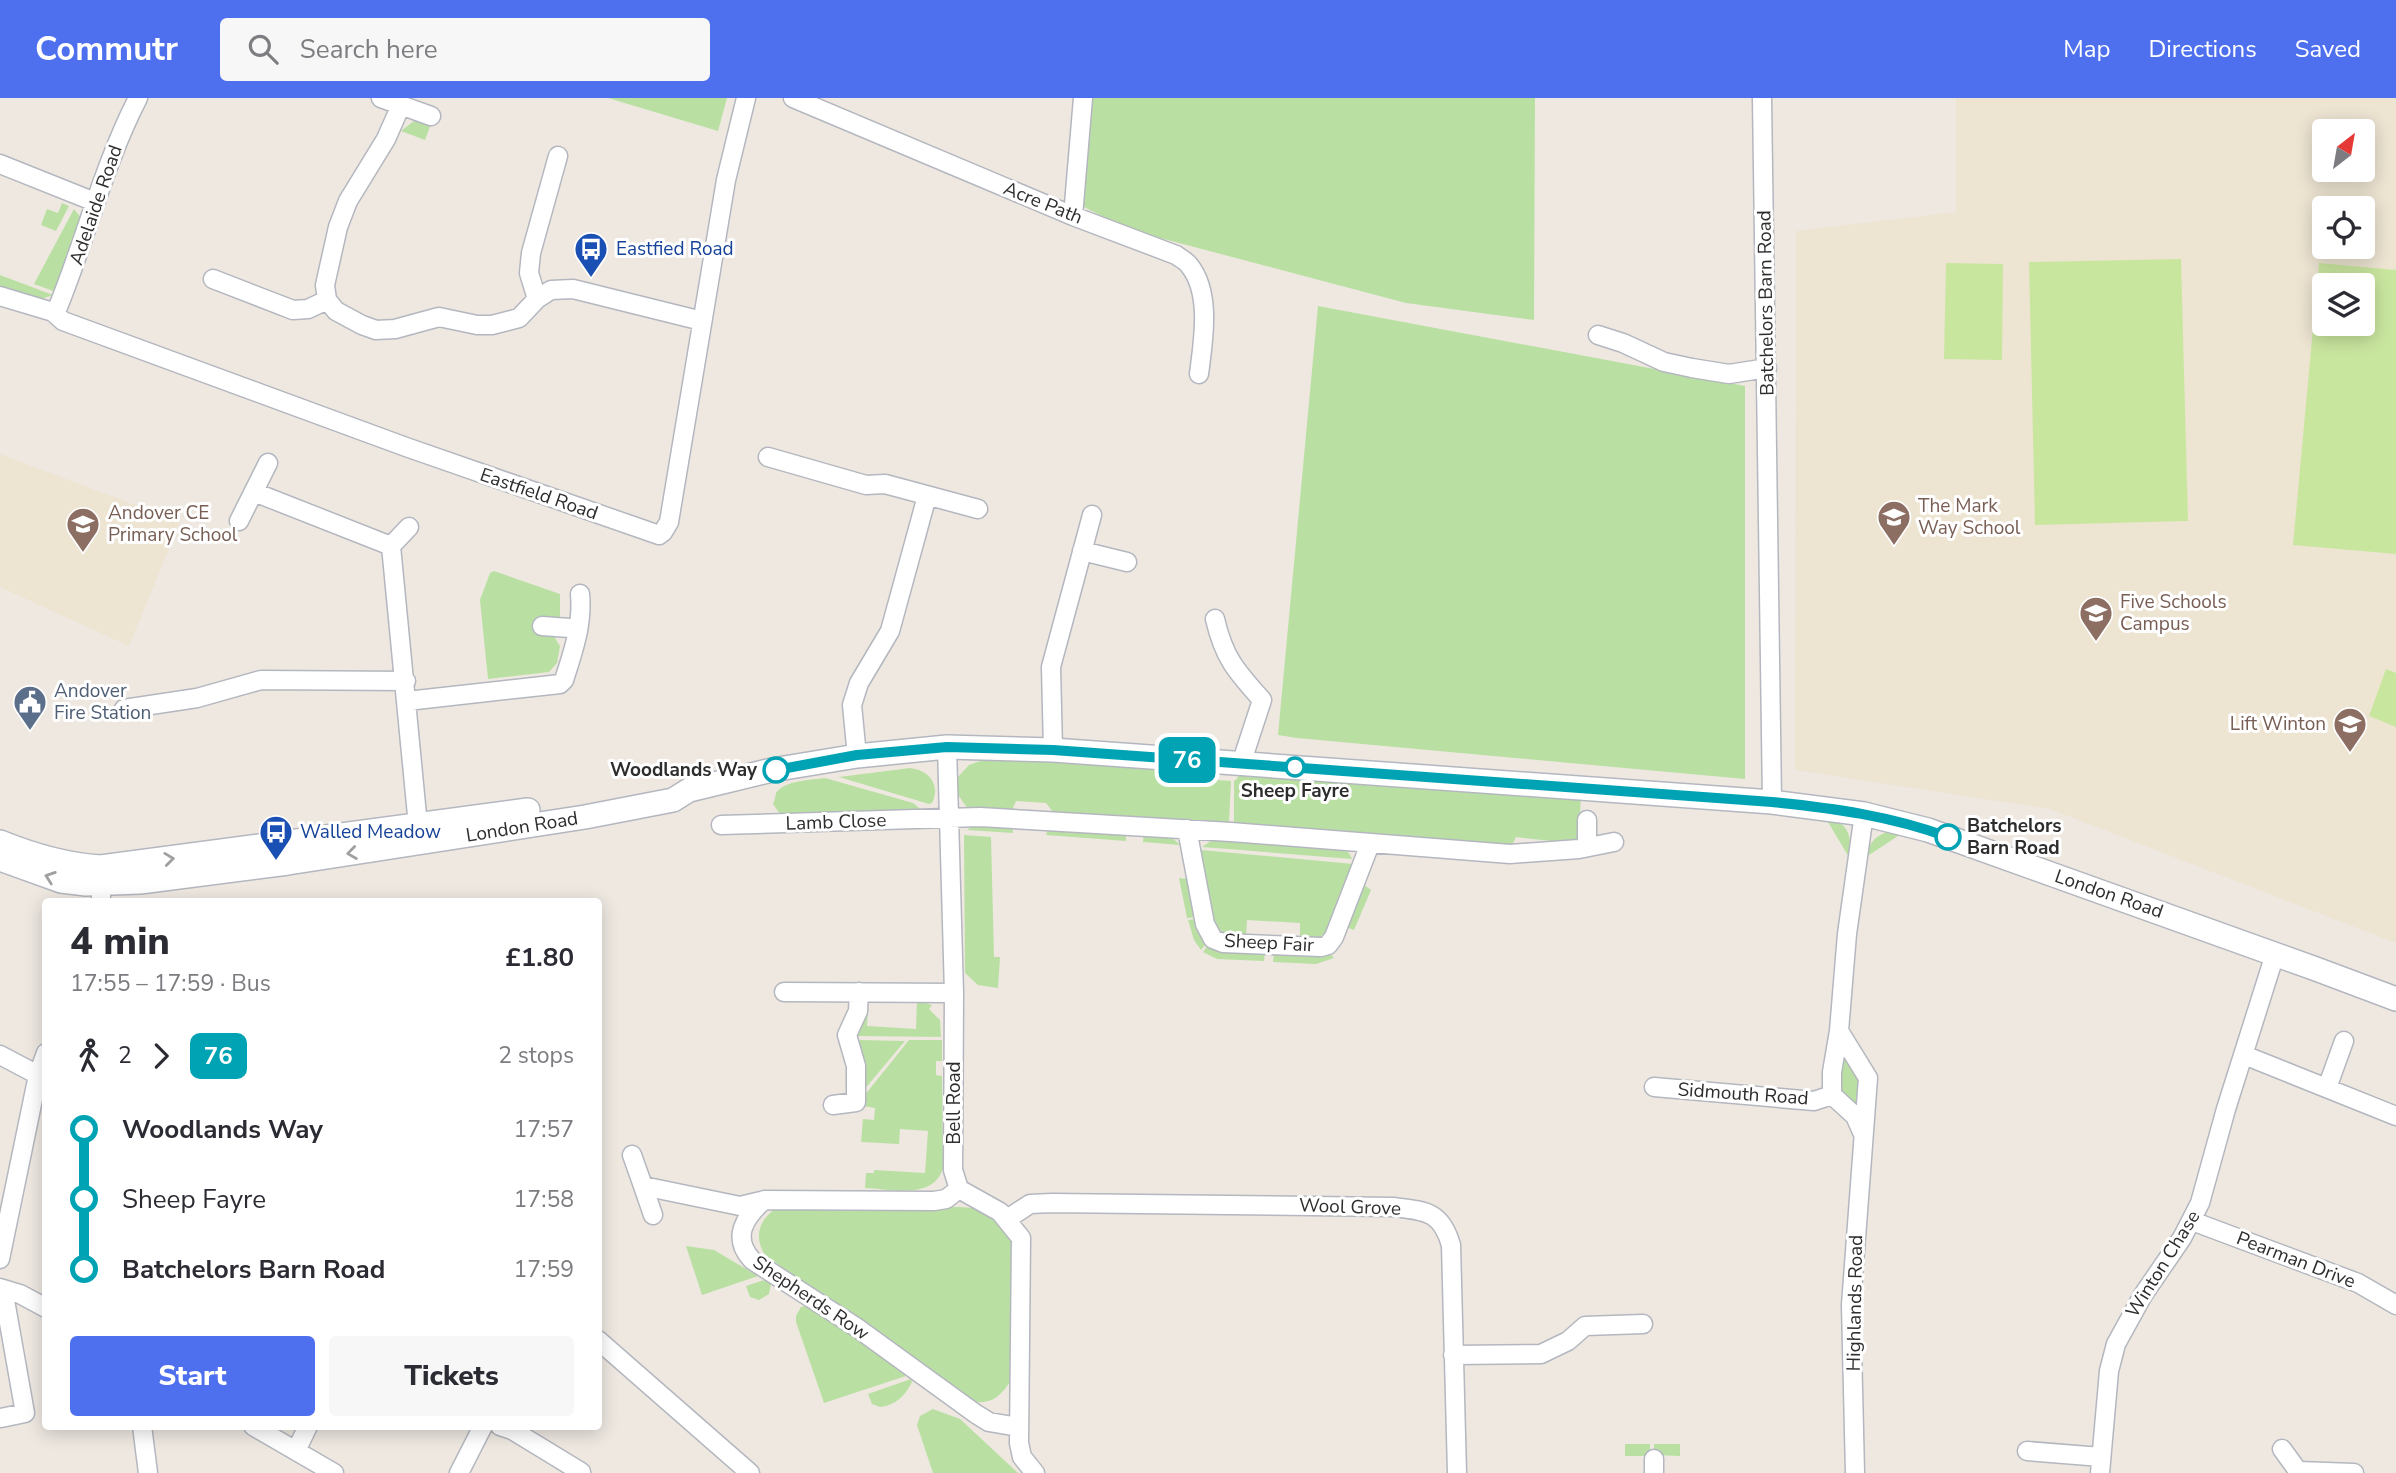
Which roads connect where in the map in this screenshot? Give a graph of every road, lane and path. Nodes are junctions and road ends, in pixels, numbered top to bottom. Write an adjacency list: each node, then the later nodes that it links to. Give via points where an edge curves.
1 (138, 98): 11 (street, Adelaide Road)
2 (381, 98): 7 (street)
3 (746, 98): 18 (street, Eastfield Road, via 726,180)
4 (793, 98): 12 (street, Acre Path)
5 (1083, 98): 12 (street)
6 (1762, 98): 20 (street, Batchelors Barn Road)
7 (401, 105): 8 (street); 16 (street, via 338,227 327,269)
8 (431, 116)
9 (558, 156): 15 (street, via 531,253 529,273)
10 (0, 164): 11 (street)
11 (95, 202): 17 (street, Adelaide Road, via 75,266)
12 (1073, 215): 21 (street, Acre Path, via 1176,255 1189,265 1205,317)
13 (213, 279): 16 (street, via 293,310)
14 (0, 296): 17 (street, Eastfield Road)
15 (537, 299): 16 (street, via 519,317 504,323 477,325 439,317 395,330 362,325 336,311); 18 (street, via 551,290 573,289)
16 (327, 300)
17 (53, 312): 18 (street, Eastfield Road, via 63,321 124,344 654,535 663,532 668,522)
18 (702, 321)
19 (1598, 335): 20 (street, via 1664,362 1692,368 1729,374)
20 (1767, 368): 44 (street, Batchelors Barn Road)
21 (1199, 374)
22 (768, 457): 25 (street, via 866,485 885,484)
23 (268, 463): 24 (street)
24 (254, 492): 28 (street); 30 (street)
25 (927, 496): 26 (street); 42 (street, via 890,631 859,683 852,705)
26 (978, 509)
27 (1092, 515): 31 (street)
28 (239, 521)
29 (410, 527): 30 (street)
30 (391, 545): 37 (street)
31 (1082, 551): 32 (street); 41 (street, via 1051,667)
32 (1127, 562)
33 (580, 594): 36 (street)
34 (1215, 619): 43 (street, via 1221,645 1262,700)
35 (542, 626): 36 (street)
36 (578, 631): 38 (street, via 560,684)
37 (406, 681): 38 (street); 39 (street, via 261,680 197,698)
38 (407, 701): 50 (street)
39 (124, 709)
40 (947, 747): 41 (street, London Road); 42 (street, London Road); 46 (street, Bell Road)
41 (1053, 750): 43 (street, London Road)
42 (857, 755): 50 (street, London Road, via 772,770 689,790 673,800 597,815)
43 (1241, 764): 44 (street, London Road)
44 (1772, 802): 45 (street, London Road)
45 (1864, 814): 57 (street, London Road, via 1928,830); 62 (street)
46 (950, 819): 48 (street, Lamb Close); 49 (street); 60 (street, Bell Road)
47 (1587, 820): 54 (street)
48 (721, 825)
49 (1187, 829): 53 (street); 53 (street, Sheep Fair, via 1205,924 1213,939 1223,943 1328,944)
50 (419, 835): 56 (street, London Road)
51 (0, 842): 56 (street, via 80,866)
52 (1614, 842): 54 (street)
53 (1370, 844): 54 (street, via 1510,854)
54 (1587, 847)
55 (0, 859): 56 (street, one-way to 55, via 61,881)
56 (101, 884)
57 (2276, 954): 61 (street, London Road); 65 (street, Winton Chase)
58 (784, 992): 59 (street)
59 (859, 992): 60 (street); 71 (street, via 858,1011 847,1035 856,1066 856,1102)
60 (954, 993): 76 (street, Bell Road, via 953,1170)
61 (2396, 999)
62 (1839, 1031): 70 (street); 73 (street, Highlands Road, via 1868,1079)
63 (2344, 1041): 69 (street)
64 (0, 1055): 67 (street)
65 (2244, 1055): 69 (street); 80 (street, Winton Chase)
66 (42, 1064): 67 (street)
67 (38, 1075): 81 (street)
68 (1654, 1087): 70 (street, Sidmouth Road, via 1814,1101)
69 (2327, 1088): 72 (street)
70 (1832, 1095): 73 (street, via 1855,1116)
71 (833, 1105)
72 (2396, 1116)
73 (1863, 1134): 107 (street, Highlands Road, via 1851,1305)
74 (632, 1155): 75 (street)
75 (643, 1186): 77 (street, via 740,1206); 78 (street)
76 (959, 1189): 77 (street, via 934,1201); 79 (street)
77 (764, 1200): 89 (street, Shepherds Row, via 748,1214 743,1230 742,1244 752,1260 856,1327 976,1414 989,1422)
78 (653, 1215)
79 (1007, 1219): 87 (street, Wool Grove, via 1030,1204 1052,1203 1394,1207 1429,1213 1444,1224 1451,1245); 89 (street, via 1021,1238)
80 (2192, 1221): 83 (street, Pearman Drive, via 2358,1283); 98 (street, Winton Chase, via 2116,1344 2109,1371)
81 (0, 1259)
82 (1, 1289): 84 (street); 88 (street, via 25,1413)
83 (2396, 1305)
84 (42, 1306)
85 (1643, 1324): 87 (street, via 1585,1326 1568,1341 1541,1354)
86 (602, 1344): 104 (street)
87 (1453, 1354): 106 (street, Wool Grove)
88 (1, 1418)
89 (1018, 1427): 105 (street, via 1022,1457)
90 (143, 1430): 101 (street)
91 (260, 1430): 96 (street)
92 (306, 1430): 96 (street)
93 (481, 1430): 103 (street)
94 (512, 1430): 99 (street)
95 (2282, 1449): 100 (street)
96 (296, 1451): 102 (street)
97 (2027, 1451): 98 (street, Winton Chase)
98 (2101, 1465)
99 (581, 1472)
100 (2297, 1472): 108 (street)
101 (148, 1473)
102 (334, 1473)
103 (459, 1473)
104 (750, 1473)
105 (1035, 1473)
106 (1457, 1473)
107 (1855, 1473)
108 (2354, 1473)

